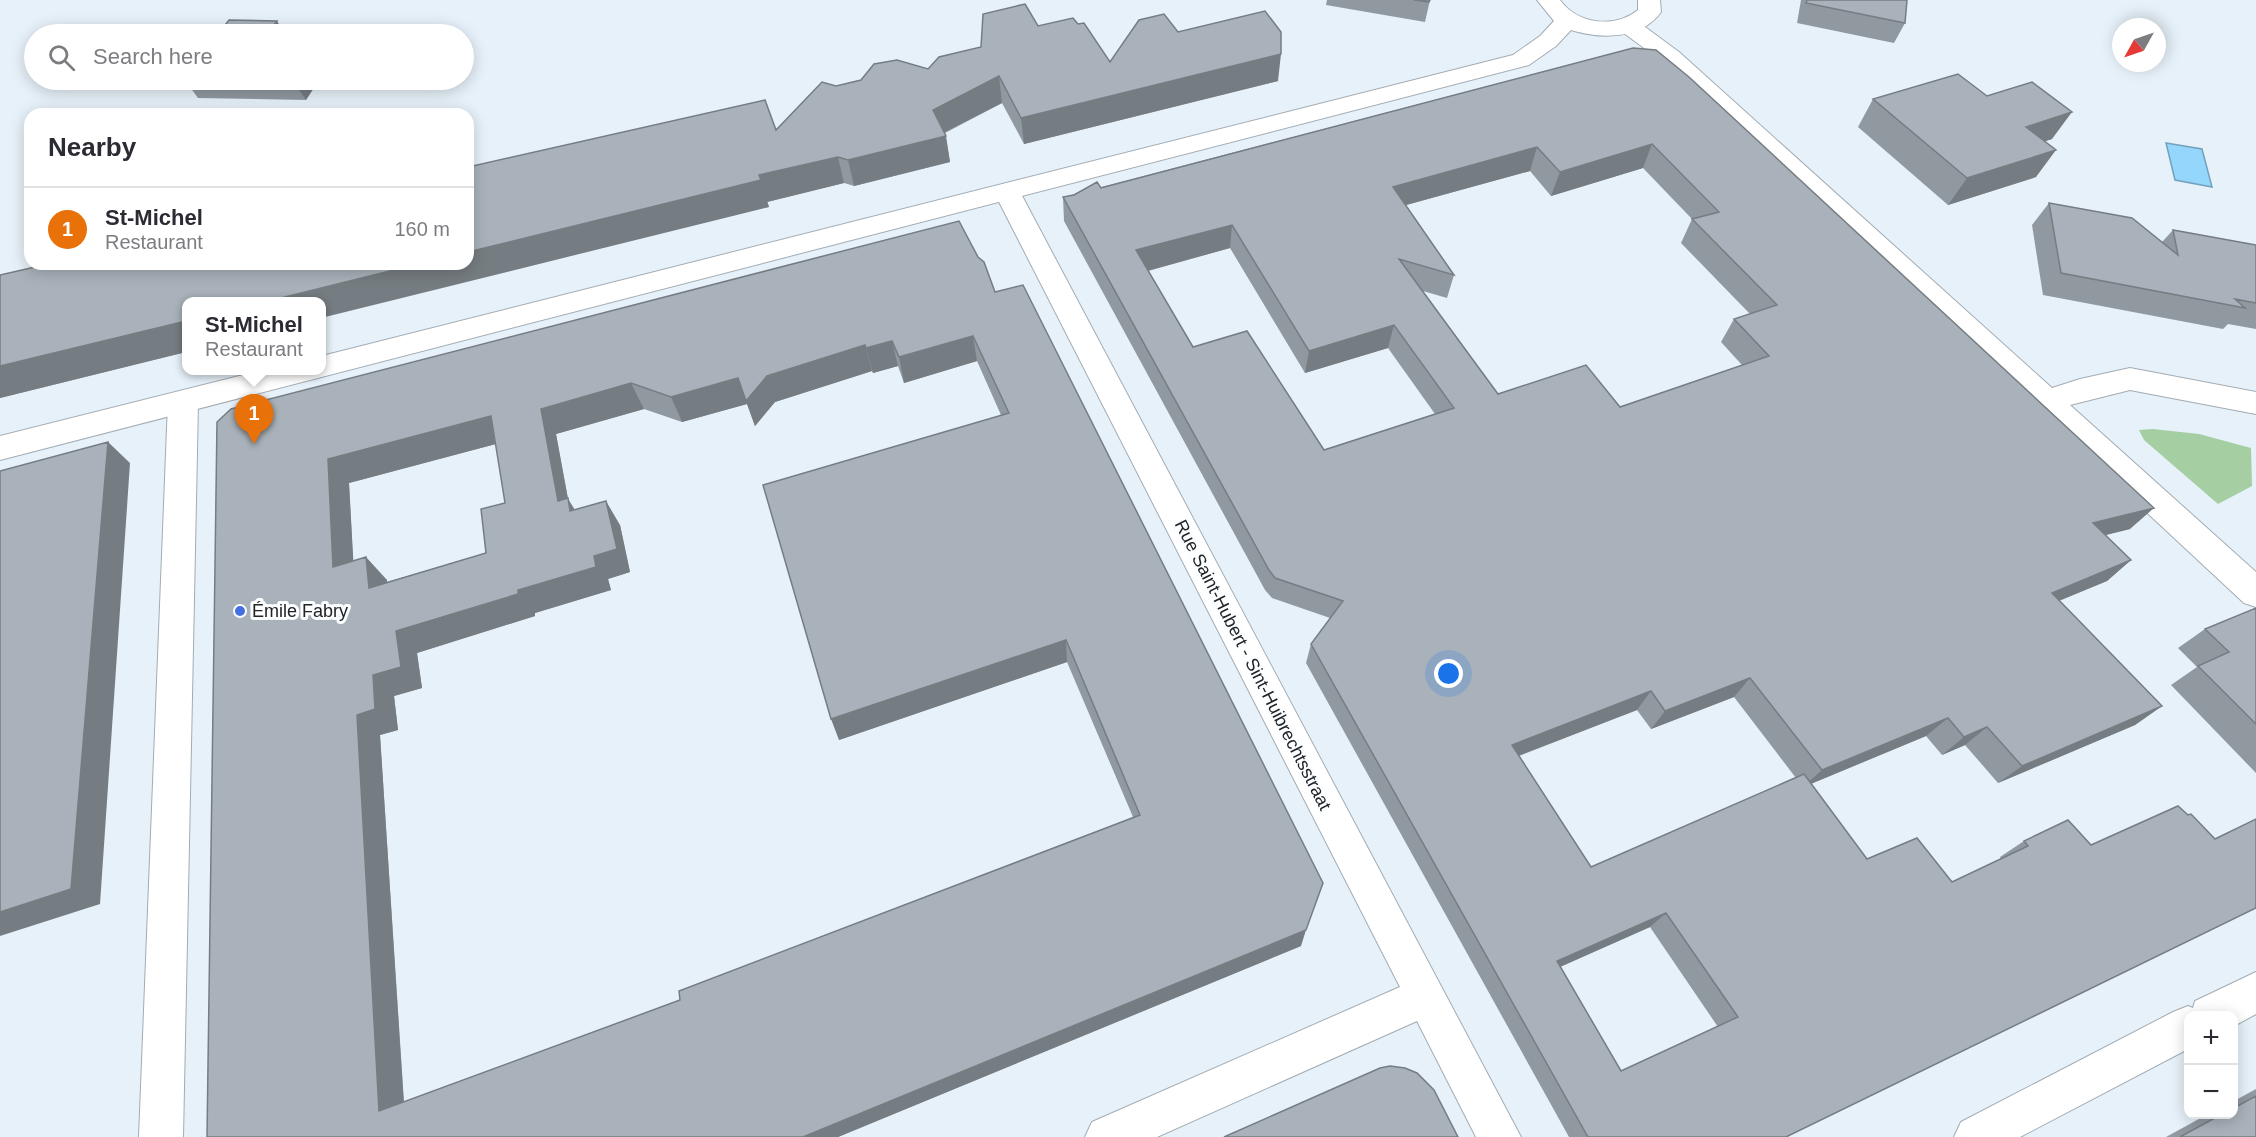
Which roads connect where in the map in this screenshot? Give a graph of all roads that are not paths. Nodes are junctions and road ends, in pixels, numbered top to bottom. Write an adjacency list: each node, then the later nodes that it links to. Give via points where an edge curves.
1 (1548, 0): 3 (street)
2 (1649, 0): 4 (street, via 1649,12)
3 (1568, 19): 4 (street, via 1599,28); 5 (street, via 1548,41 1521,60)
4 (1629, 26): 8 (street, via 1671,57)
5 (1006, 192): 6 (street); 14 (street, Rue Saint-Hubert - Sint-Huibrechtsstraat)
6 (326, 366)
7 (290, 375): 9 (street)
8 (2048, 401): 10 (street, via 2130,379); 12 (street)
9 (183, 403): 11 (street); 17 (street)
10 (2256, 403)
11 (0, 448)
12 (2256, 593)
13 (2256, 992): 15 (street)
14 (1425, 998): 18 (street); 19 (street, Rue Saint-Hubert - Sint-Huibrechtsstraat)
15 (2220, 1011)
16 (2184, 1029): 20 (street)
17 (161, 1137)
18 (1107, 1137)
19 (1499, 1137)
20 (1976, 1137)

